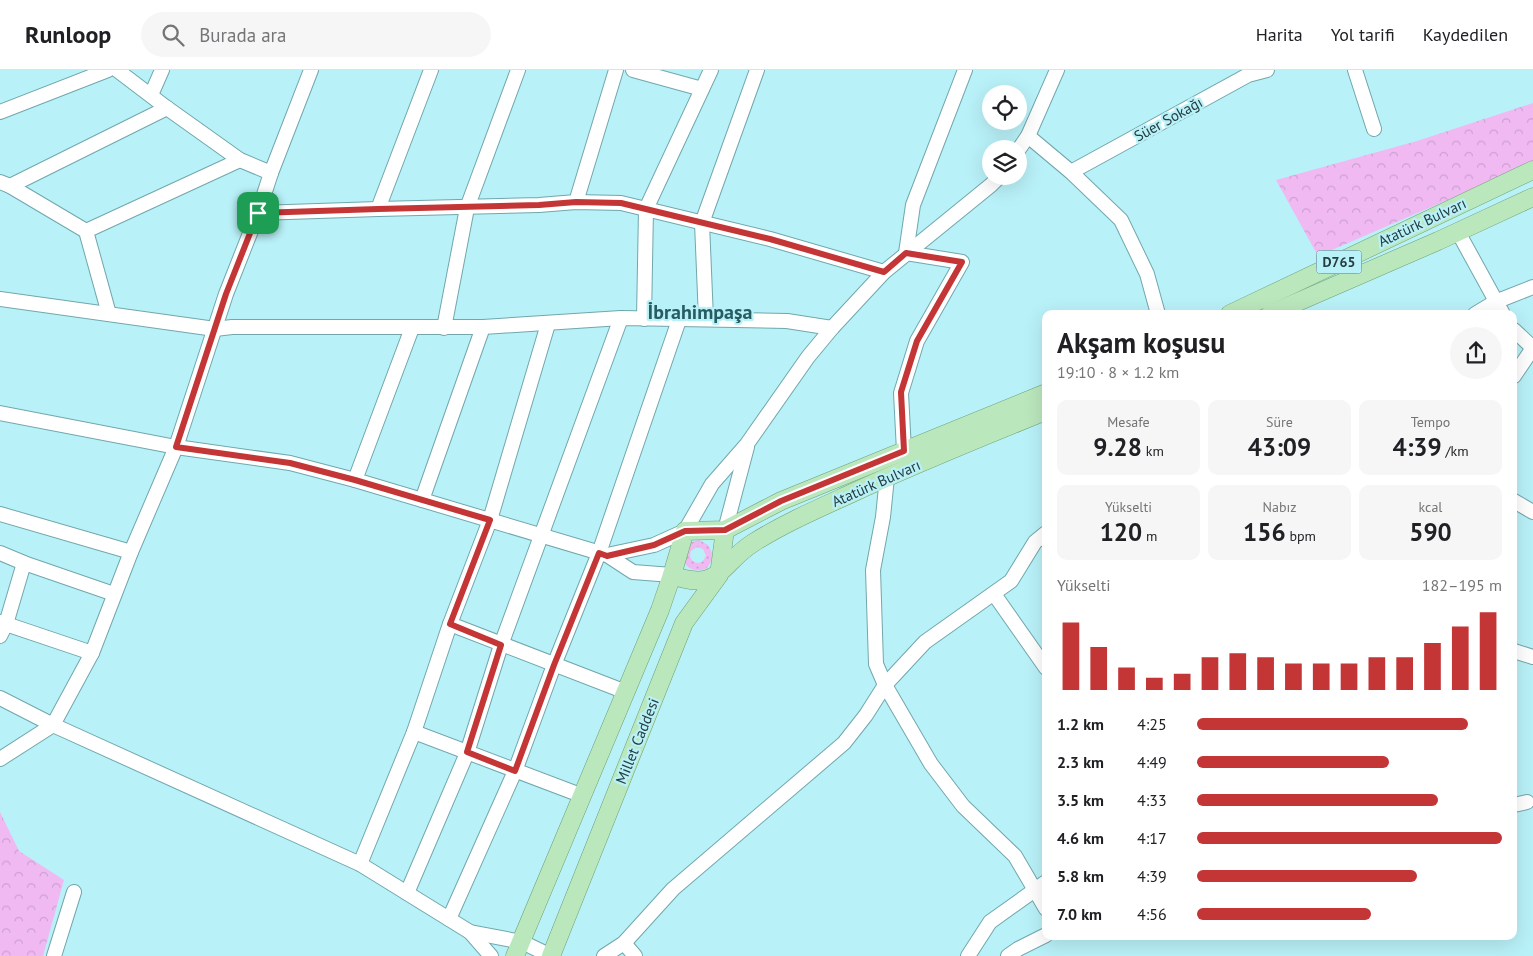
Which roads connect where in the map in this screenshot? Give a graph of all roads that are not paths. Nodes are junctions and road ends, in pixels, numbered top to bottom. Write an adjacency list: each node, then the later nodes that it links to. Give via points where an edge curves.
1 (108, 70): 19 (street)
2 (117, 70): 17 (street)
3 (162, 70): 17 (street)
4 (311, 70): 26 (street)
5 (431, 70): 32 (street)
6 (518, 70): 31 (street)
7 (616, 70): 30 (street)
8 (633, 70): 16 (street)
9 (711, 70): 16 (street)
10 (757, 70): 36 (street)
11 (965, 70): 39 (street, via 913,205)
12 (1057, 70): 21 (street)
13 (1267, 70): 15 (street, Süer Sokağı)
14 (1355, 70): 20 (street)
15 (1247, 73): 25 (street, Süer Sokağı)
16 (702, 89): 33 (street)
17 (150, 95): 18 (street)
18 (167, 108): 23 (street); 27 (street)
19 (0, 112)
20 (1374, 129)
21 (1028, 136): 22 (street); 25 (street)
22 (1025, 140)
23 (240, 160): 26 (street); 37 (street)
24 (1533, 170): 34 (main road, Atatürk Bulvarı / D765)
25 (1071, 172): 45 (street, via 1121,220 1147,274)
26 (271, 173): 35 (street)
27 (5, 184): 37 (street)
28 (992, 185): 39 (street)
29 (1533, 197): 38 (main road, Atatürk Bulvarı / D765)
30 (576, 202): 31 (street); 33 (street, via 621,203)
31 (467, 208): 32 (street); 55 (street)
32 (378, 209): 35 (street)
33 (646, 209): 36 (street); 49 (street)
34 (1447, 210): 38 (main road); 46 (main road, Atatürk Bulvarı / D765)
35 (258, 213): 57 (street)
36 (702, 222): 40 (street); 50 (street)
37 (86, 231): 47 (street)
38 (1458, 232): 43 (street); 44 (main road, Atatürk Bulvarı / D765)
39 (906, 253): 40 (street); 66 (street, via 962,262 917,341 901,392)
40 (884, 272): 56 (street)
41 (1533, 287): 43 (street)
42 (0, 299): 47 (street)
43 (1499, 308)
44 (1291, 309)
45 (1157, 310)
46 (1238, 310)
47 (109, 314): 57 (street)
48 (621, 318): 49 (street); 52 (street); 76 (street)
49 (644, 319): 51 (street)
50 (706, 319): 51 (street); 56 (street, via 788,321)
51 (679, 320): 80 (street)
52 (548, 324): 53 (street); 73 (street)
53 (483, 327): 55 (street); 69 (street)
54 (412, 328): 55 (street); 57 (street); 68 (street)
55 (444, 328)
56 (832, 328): 64 (street)
57 (215, 329): 65 (street)
58 (1517, 333): 59 (street)
59 (1533, 348): 60 (street)
60 (1517, 372)
61 (1042, 395): 66 (main road, Atatürk Bulvarı)
62 (0, 413): 65 (street)
63 (1042, 413): 67 (main road, Atatürk Bulvarı)
64 (747, 444): 74 (street); 75 (street, via 712,484)
65 (176, 447): 68 (street, via 290,463); 78 (street)
66 (904, 451): 74 (main road, Atatürk Bulvarı, via 781,501)
67 (887, 477): 82 (main road, Atatürk Bulvarı, via 778,528 750,545); 94 (street, via 873,570 876,664)
68 (355, 480): 69 (street)
69 (422, 500): 73 (street)
70 (1517, 503): 71 (street)
71 (1533, 512)
72 (0, 514): 78 (street)
73 (490, 520): 76 (street); 86 (street)
74 (725, 530): 75 (main road); 82 (main road, Millet Caddesi)
75 (685, 531): 80 (street, via 654,545); 83 (main road, Millet Caddesi)
76 (542, 536): 80 (street); 88 (street)
77 (1042, 536): 85 (street, via 1011,581)
78 (130, 552): 84 (street)
79 (0, 553): 81 (street)
80 (603, 554): 83 (street, via 633,572); 93 (street)
81 (24, 563): 84 (street); 87 (street)
82 (719, 575): 83 (main road, via 699,580); 114 (main road, Millet Caddesi, via 684,623)
83 (672, 576): 95 (main road, Millet Caddesi)
84 (114, 594): 90 (street)
85 (994, 594): 92 (street); 94 (street, via 925,642)
86 (450, 624): 88 (street); 98 (street)
87 (2, 627): 90 (street)
88 (501, 645): 93 (street); 99 (street)
89 (1517, 652): 91 (street)
90 (92, 653): 97 (street)
91 (1533, 657)
92 (1042, 662)
93 (554, 665): 95 (street); 101 (street)
94 (885, 685): 104 (street, via 931,764 963,806); 110 (street, via 844,743 673,889)
95 (626, 692): 102 (main road, Millet Caddesi)
96 (0, 698): 97 (street)
97 (53, 725): 100 (street); 103 (street)
98 (414, 732): 99 (street); 103 (street)
99 (467, 752): 101 (street); 106 (street)
100 (0, 758)
101 (515, 771): 102 (street); 107 (street)
102 (583, 796): 111 (main road, Millet Caddesi)
103 (360, 864): 106 (street)
104 (1041, 886): 117 (street, via 990,922)
105 (74, 892): 112 (street)
106 (407, 893): 107 (street)
107 (449, 919): 108 (street)
108 (470, 932): 111 (street); 113 (street)
109 (1042, 937): 118 (street)
110 (624, 943): 115 (street); 116 (street)
111 (519, 949): 114 (street)
112 (54, 956)
113 (491, 956)
114 (551, 956)
115 (604, 956)
116 (635, 956)
117 (968, 956)
118 (1008, 956)

